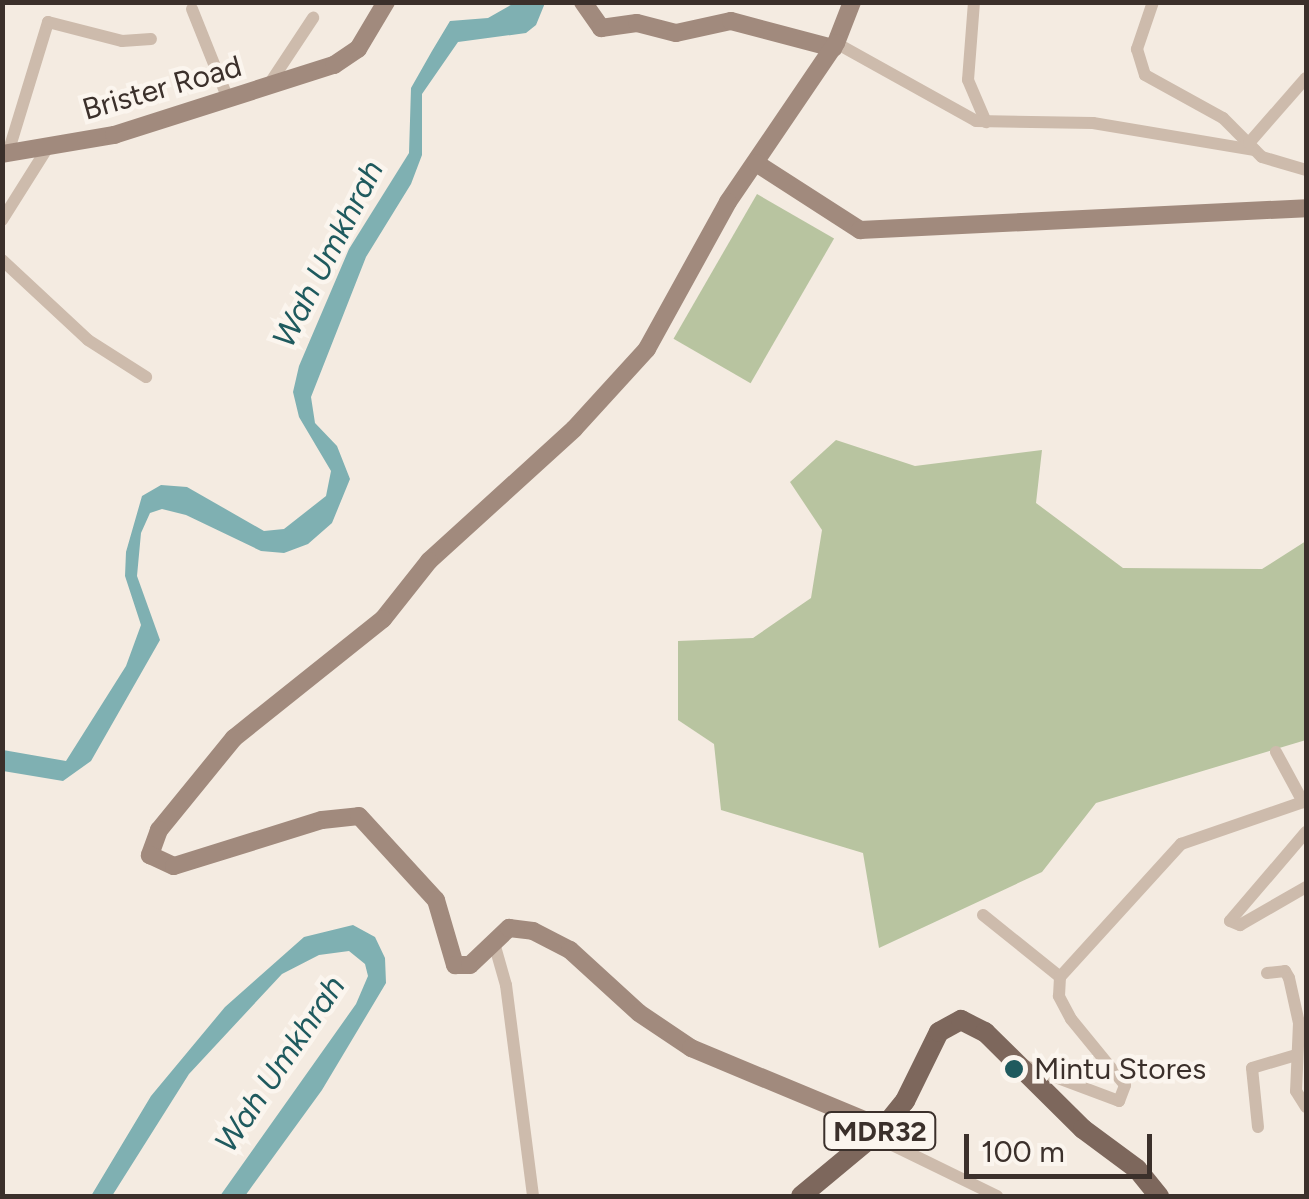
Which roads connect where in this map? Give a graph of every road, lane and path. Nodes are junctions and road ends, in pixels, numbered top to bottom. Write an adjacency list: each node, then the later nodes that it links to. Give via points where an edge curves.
1 (386, 2): 11 (street, Brister Road, via 358,49 334,65)
2 (852, 2): 9 (street)
3 (974, 2): 13 (street, via 968,80)
4 (1153, 2): 14 (street, via 1137,49 1145,75 1207,108)
5 (586, 8): 9 (street, via 601,28 637,23 676,33 739,22)
6 (192, 10): 12 (street)
7 (313, 18): 11 (street)
8 (151, 39): 16 (street, via 122,41 48,22)
9 (834, 45): 13 (street, via 963,117); 17 (street)
10 (1306, 78): 14 (street)
11 (268, 86): 12 (street, Brister Road)
12 (228, 99): 15 (street, Brister Road)
13 (986, 122): 14 (street, via 1093,123)
14 (1252, 146): 18 (street, via 1276,164)
15 (48, 147): 16 (street, Brister Road); 20 (street)
16 (5, 154)
17 (756, 163): 19 (street, via 860,230); 28 (street, via 660,331 623,378 429,561 383,619 234,738 152,843 153,860 174,866 322,820 359,816 436,900 455,964 470,965)
18 (1306, 170)
19 (1306, 208)
20 (2, 220)
21 (2, 260): 22 (street, via 71,326)
22 (146, 377)
23 (1276, 752): 24 (street)
24 (1305, 802): 30 (street, via 1181,844)
25 (1306, 832): 26 (street, via 1230,921 1240,925)
26 (1306, 888)
27 (983, 915): 30 (street)
28 (494, 942): 35 (street, via 515,927 555,941 674,1038); 36 (street, via 506,985)
29 (1267, 973): 31 (street, via 1285,971 1289,978 1299,1022)
30 (1060, 978): 32 (street, via 1063,1005 1122,1078 1125,1093 1114,1101)
31 (1296, 1055): 33 (street, via 1296,1091); 34 (street, via 1252,1068)
32 (1018, 1063): 35 (main road, MDR32, via 969,1022 955,1021 936,1038); 39 (main road, MDR32)
33 (1306, 1107)
34 (1258, 1127)
35 (879, 1132): 37 (main road, MDR32); 38 (street)
36 (533, 1196)
37 (801, 1196)
38 (997, 1196)
39 (1159, 1196)

